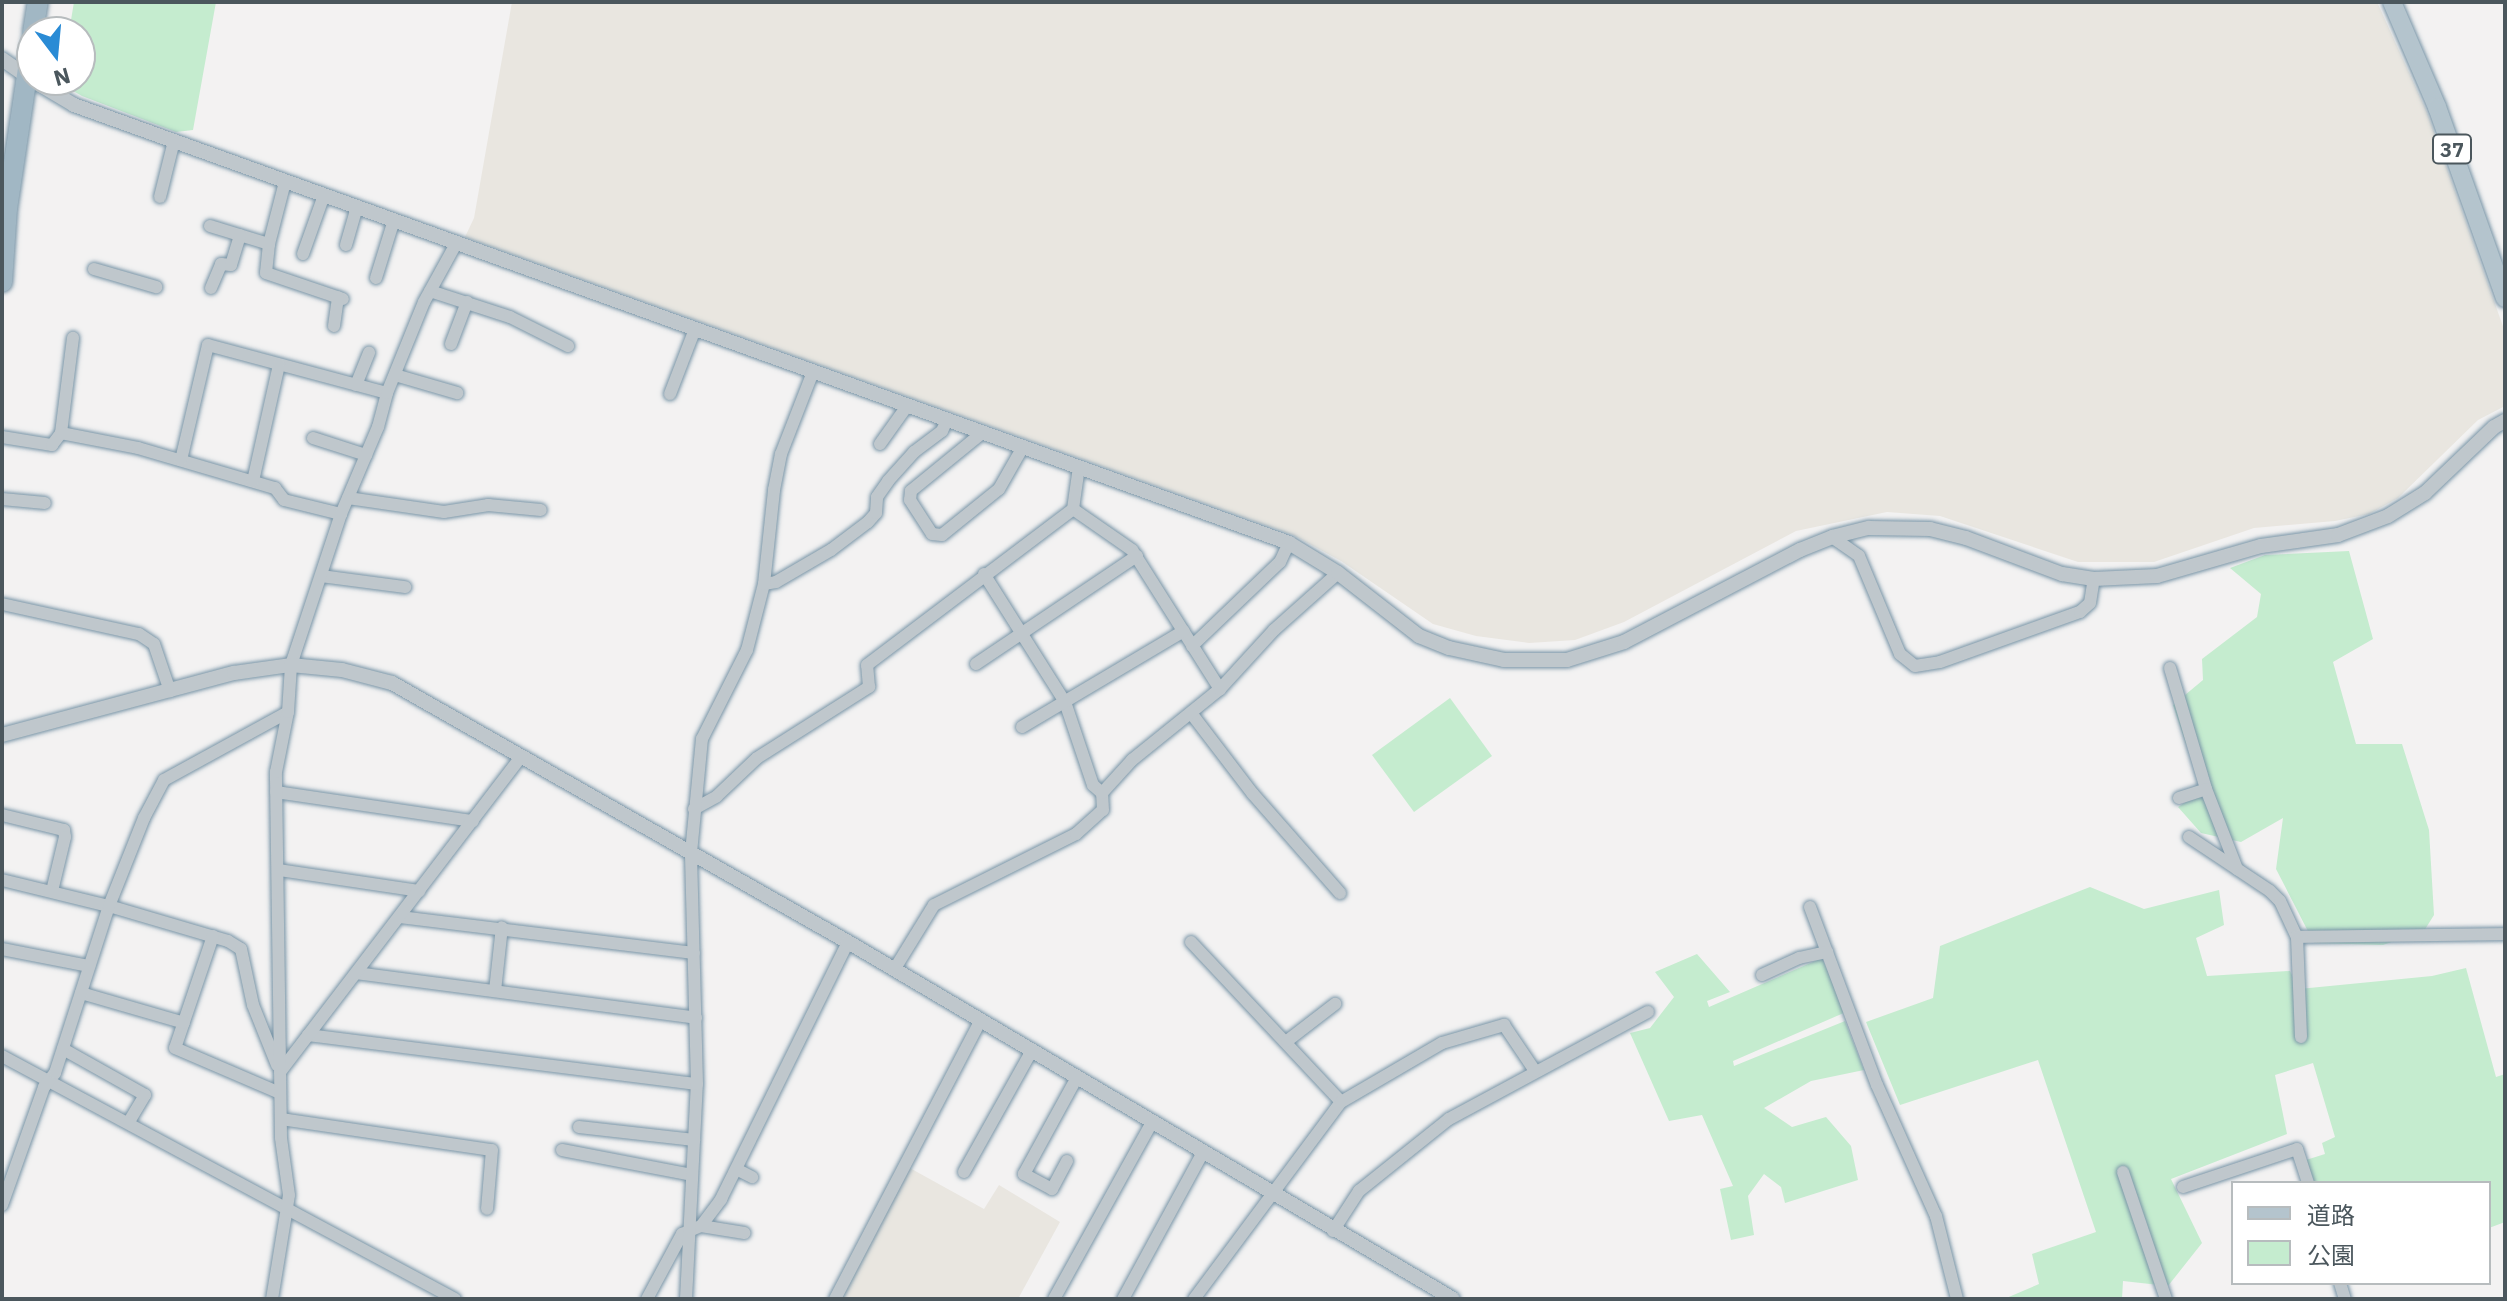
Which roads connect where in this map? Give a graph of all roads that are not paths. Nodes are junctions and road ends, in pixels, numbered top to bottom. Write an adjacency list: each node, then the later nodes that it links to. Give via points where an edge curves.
1 (2392, 2): 22 (main road, 37, via 2437,107)
2 (27, 96): 18 (highway, via 7,209)
3 (59, 96): 4 (street)
4 (174, 141): 5 (street); 7 (street)
5 (285, 182): 6 (street); 13 (street)
6 (324, 195): 8 (street); 15 (street)
7 (160, 197)
8 (357, 207): 9 (street); 14 (street)
9 (394, 220): 12 (street); 17 (street)
10 (210, 226): 11 (street)
11 (240, 235): 13 (street); 20 (street, via 231,265 221,264)
12 (457, 242): 21 (street); 25 (street)
13 (269, 244): 24 (street, via 266,273 341,298)
14 (346, 245)
15 (303, 254)
16 (94, 269): 19 (street)
17 (376, 278)
18 (2, 282)
19 (156, 287)
20 (211, 288)
21 (430, 291): 23 (street); 32 (street)
22 (2505, 298)
23 (467, 302): 27 (street); 28 (street)
24 (334, 326)
25 (695, 329): 31 (street); 36 (street)
26 (73, 338): 40 (street)
27 (451, 344)
28 (568, 346)
29 (369, 353): 33 (street)
30 (279, 365): 33 (street); 47 (street, via 208,345); 49 (street)
31 (813, 372): 37 (street); 63 (street, via 781,454)
32 (395, 375): 34 (street); 35 (street)
33 (356, 385): 34 (street)
34 (387, 393): 46 (street)
35 (457, 393)
36 (670, 394)
37 (907, 406): 38 (street); 44 (street)
38 (947, 420): 41 (street); 63 (street, via 942,431 888,481 868,522 831,550)
39 (2505, 421): 62 (street, via 2425,493 2365,526 2248,549 2157,576)
40 (61, 433): 42 (street, via 52,445); 47 (street)
41 (982, 433): 45 (street); 45 (street, via 911,491 910,500 932,534 942,535 999,489)
42 (2, 437)
43 (313, 438): 46 (street)
44 (880, 444)
45 (1023, 447): 48 (street)
46 (366, 455): 50 (street)
47 (181, 460): 49 (street)
48 (1079, 467): 53 (street); 57 (street)
49 (253, 481): 55 (street, via 275,488 284,500)
50 (348, 498): 54 (street, via 444,512 488,505); 55 (street)
51 (2, 499): 52 (street)
52 (45, 503)
53 (1073, 509): 58 (street); 60 (street)
54 (541, 510)
55 (341, 514): 61 (street)
56 (1832, 537): 59 (street, via 1624,642 1567,660 1504,660 1449,648 1419,636); 62 (street, via 1869,528 1930,529 2062,574); 62 (street, via 1859,556 1900,654 1915,666 2080,612 2090,603)
57 (1289, 543): 59 (street); 68 (street, via 1280,562)
58 (1137, 556): 66 (street); 67 (street)
59 (1338, 573): 72 (street, via 1274,630)
60 (984, 574): 67 (street); 84 (street, via 867,665 869,687 757,758 717,796)
61 (321, 576): 64 (street); 70 (street)
62 (2094, 579)
63 (764, 584): 84 (street, via 747,650 702,739)
64 (405, 587)
65 (2, 604): 73 (street, via 139,634 154,644)
66 (1184, 631): 68 (street); 74 (street)
67 (1023, 634): 69 (street); 74 (street)
68 (1192, 646): 72 (street)
69 (976, 664)
70 (291, 665): 73 (street, via 234,673); 75 (street); 79 (street, via 342,670 392,683)
71 (2170, 668): 80 (street)
72 (1220, 689): 76 (street)
73 (170, 691): 78 (street)
74 (1065, 702): 77 (street); 82 (street, via 1093,785)
75 (288, 712): 81 (street); 95 (street, via 164,780)
76 (1191, 713): 82 (street, via 1132,760); 94 (street)
77 (1022, 727)
78 (2, 735)
79 (521, 757): 86 (street); 88 (street)
80 (2206, 789): 83 (street); 89 (street)
81 (276, 792): 86 (street); 90 (street)
82 (1102, 793): 108 (street, via 1103,810 1076,834 934,905)
83 (2179, 798)
84 (694, 809): 88 (street)
85 (2, 815): 92 (street, via 64,830)
86 (473, 821): 93 (street)
87 (2189, 837): 89 (street)
88 (691, 853): 102 (street); 106 (street)
89 (2237, 869): 101 (street, via 2280,901)
90 (279, 870): 93 (street); 125 (street)
91 (2, 880): 92 (street)
92 (52, 891): 95 (street)
93 (419, 891): 97 (street)
94 (1340, 893)
95 (109, 906): 100 (street); 107 (street)
96 (1810, 907): 105 (street)
97 (400, 917): 98 (street); 109 (street)
98 (502, 927): 106 (street); 111 (street)
99 (2505, 934): 101 (street)
100 (213, 936): 117 (street); 125 (street, via 241,949 253,1005)
101 (2297, 937): 119 (street)
102 (848, 942): 108 (street); 139 (street)
103 (1191, 942): 120 (street)
104 (2, 949): 107 (street)
105 (1827, 952): 110 (street); 162 (street, via 1877,1085 1936,1216)
106 (694, 953): 115 (street)
107 (89, 966): 112 (street)
108 (894, 970): 116 (street)
109 (356, 973): 111 (street); 118 (street)
110 (1762, 975)
111 (495, 991): 115 (street)
112 (81, 993): 117 (street); 121 (street)
113 (1335, 1004): 120 (street)
114 (1648, 1012): 124 (street)
115 (696, 1018): 128 (street)
116 (980, 1022): 122 (street); 157 (street)
117 (184, 1023): 129 (street, via 175,1048)
118 (308, 1035): 125 (street); 128 (street)
119 (2301, 1037)
120 (1287, 1041): 130 (street)
121 (63, 1049): 127 (street); 132 (street, via 145,1095)
122 (1031, 1052): 126 (street); 140 (street)
123 (2, 1056): 127 (street)
124 (1535, 1071): 130 (street, via 1504,1025 1442,1043); 151 (street, via 1449,1119 1359,1191)
125 (280, 1072): 129 (street)
126 (1076, 1079): 133 (street); 138 (street, via 1024,1174 1052,1189)
127 (49, 1080): 132 (street); 147 (street)
128 (697, 1084): 135 (street)
129 (280, 1093): 131 (street)
130 (1341, 1102): 146 (street)
131 (281, 1119): 148 (street); 149 (street, via 492,1150)
132 (129, 1122): 148 (street)
133 (1151, 1124): 137 (street); 158 (street)
134 (579, 1127): 135 (street)
135 (694, 1140): 142 (street)
136 (562, 1150): 142 (street)
137 (1202, 1154): 146 (street); 159 (street)
138 (1067, 1161)
139 (738, 1170): 143 (street); 150 (street)
140 (964, 1172)
141 (2123, 1172): 163 (street)
142 (692, 1175): 150 (street)
143 (752, 1177)
144 (2307, 1181): 145 (street, via 2297,1149)
145 (2183, 1187)
146 (1272, 1195): 151 (street); 160 (street)
147 (2, 1205)
148 (287, 1208): 153 (street); 154 (street)
149 (487, 1209)
150 (695, 1228): 152 (street); 155 (street, via 682,1234); 156 (street)
151 (1333, 1231): 161 (street)
152 (744, 1233)
153 (272, 1299)
154 (455, 1299)
155 (647, 1299)
156 (686, 1299)
157 (835, 1299)
158 (1054, 1299)
159 (1123, 1299)
160 (1194, 1299)
161 (1453, 1299)
162 (1957, 1299)
163 (2166, 1299)

